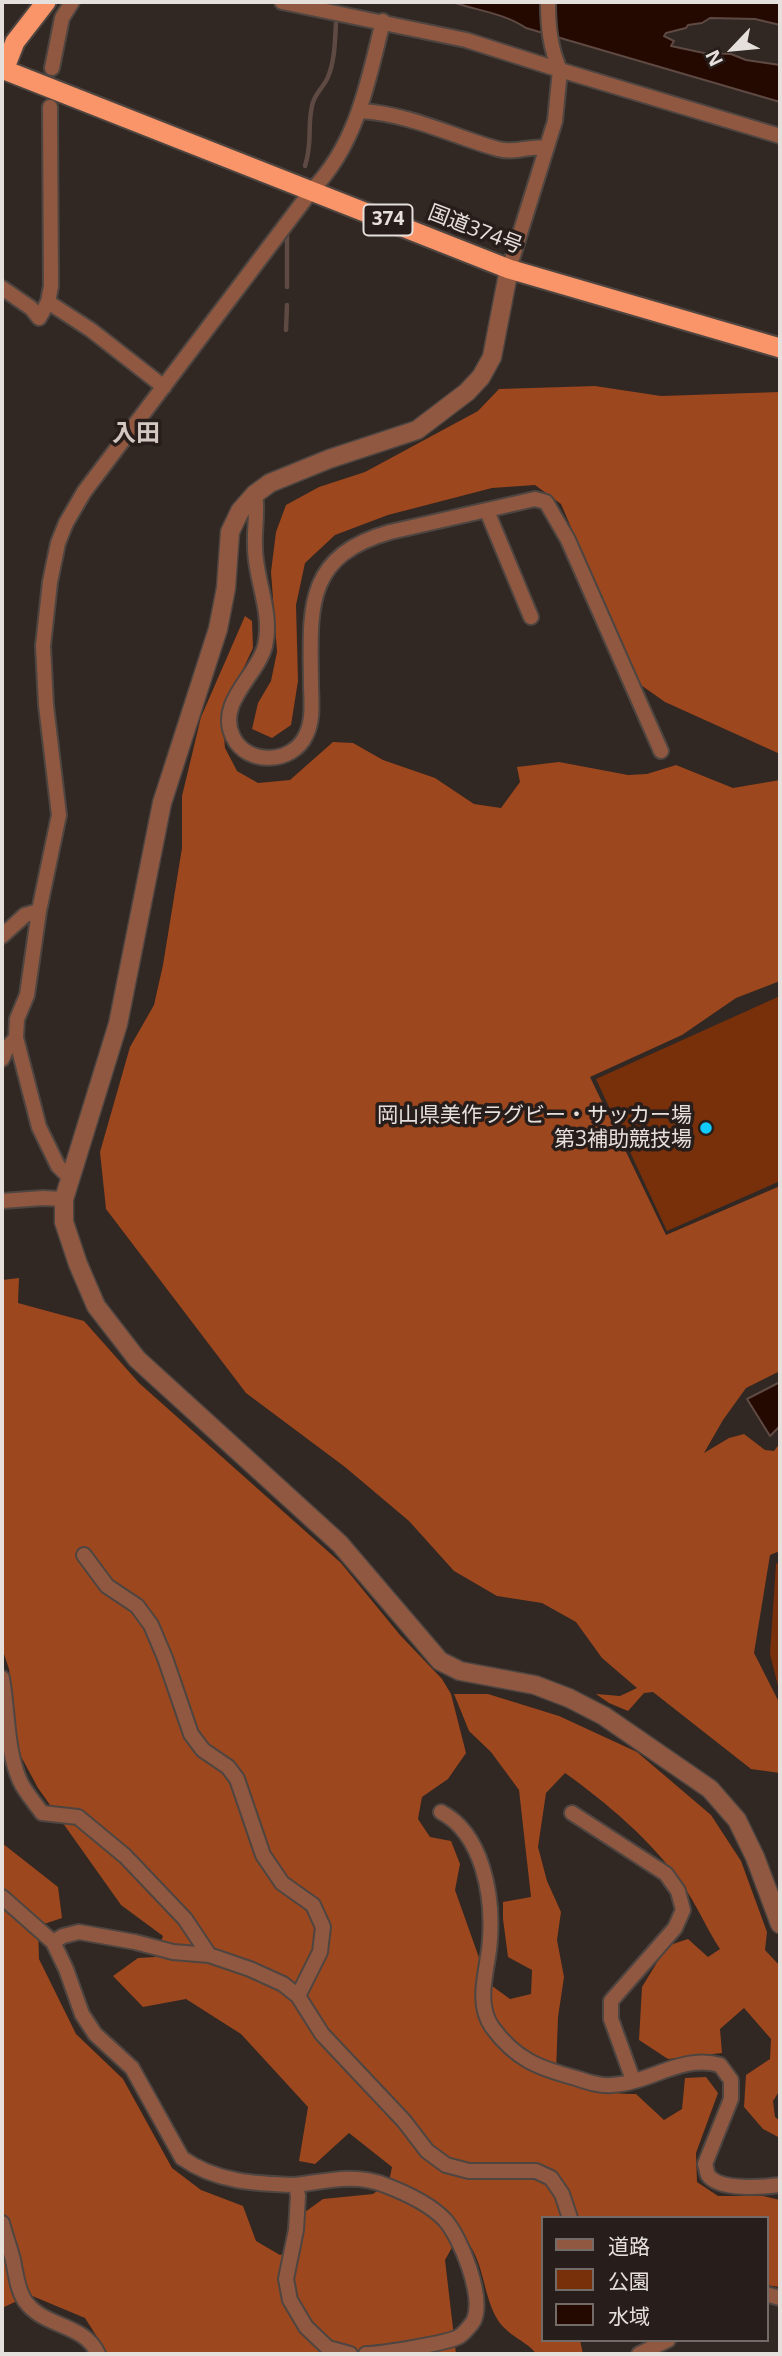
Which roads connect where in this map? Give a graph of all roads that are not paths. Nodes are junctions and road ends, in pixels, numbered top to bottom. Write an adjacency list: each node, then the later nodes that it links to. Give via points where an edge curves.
1 (46, 2): 7 (highway, via 15,42)
2 (72, 2): 6 (street, via 62,18)
3 (282, 2): 5 (street)
4 (548, 2): 8 (street, via 548,28)
5 (383, 21): 8 (street, via 466,40); 10 (street)
6 (52, 68)
7 (3, 69): 13 (highway, 国道374号 / 374)
8 (560, 71): 11 (street); 12 (street)
9 (50, 107): 16 (street)
10 (361, 111): 12 (street, via 386,113 500,150); 13 (street, via 346,142)
11 (780, 136)
12 (547, 148): 14 (street)
13 (312, 190): 14 (highway, 国道374号 / 374); 18 (street)
14 (509, 268): 17 (highway, 国道374号 / 374); 19 (street, via 492,357 467,392 417,430 330,458)
15 (2, 288): 16 (street, via 39,318)
16 (48, 302): 18 (street)
17 (780, 348)
18 (164, 387): 23 (street, via 84,492 58,543 43,646 59,816)
19 (255, 494): 20 (street, via 255,547 268,624 264,649 233,701 229,721 240,748 254,756 273,758 293,750 306,736 312,713 312,604 331,565 367,538); 27 (street, via 230,532 218,629 162,803 118,1024)
20 (487, 511): 21 (street); 22 (street, via 535,499 546,502 568,540)
21 (531, 617)
22 (661, 751)
23 (40, 911): 24 (street, via 26,915); 25 (street)
24 (2, 936)
25 (16, 1038): 26 (street); 27 (street, via 39,1127 58,1166)
26 (2, 1059)
27 (70, 1178): 28 (street)
28 (64, 1199): 29 (street); 35 (street, via 64,1222 96,1306 137,1359 340,1544 440,1661 460,1671 535,1685 569,1698 604,1716 710,1789 737,1820)
29 (2, 1201)
30 (84, 1555): 38 (street, via 107,1586 137,1606 151,1625 191,1734 237,1779 263,1855 282,1883 313,1905 323,1927 320,1952)
31 (2, 1678): 37 (street, via 10,1751 21,1783 42,1813 78,1817 124,1856 185,1919)
32 (441, 1812): 39 (street, via 467,1835 489,1900 491,1940 484,2002 490,2025 515,2054 540,2068 594,2083)
33 (572, 1813): 39 (street, via 666,1874 678,1891 682,1910 675,1928 611,2001 611,2020)
34 (2, 1897): 36 (street)
35 (780, 1924)
36 (53, 1942): 37 (street, via 79,1932); 40 (street, via 82,2014 95,2034 132,2068 182,2158 219,2178)
37 (209, 1955): 38 (street, via 283,1984)
38 (298, 1996): 42 (street, via 322,2034 427,2151 446,2165 469,2171 536,2171 551,2178)
39 (633, 2080): 41 (street, via 687,2063 720,2065 731,2080 731,2099 705,2164 708,2174 717,2182 737,2186)
40 (296, 2185): 46 (street, via 296,2230 286,2279 290,2300 306,2327 328,2348); 47 (street, via 350,2177 383,2184 431,2207 462,2246 475,2294 474,2320 460,2336)
41 (780, 2185)
42 (569, 2216)
43 (2, 2223): 45 (street, via 26,2302 41,2316 81,2333)
44 (664, 2342): 48 (street)
45 (98, 2354)
46 (350, 2354)
47 (366, 2354)
48 (639, 2354)

